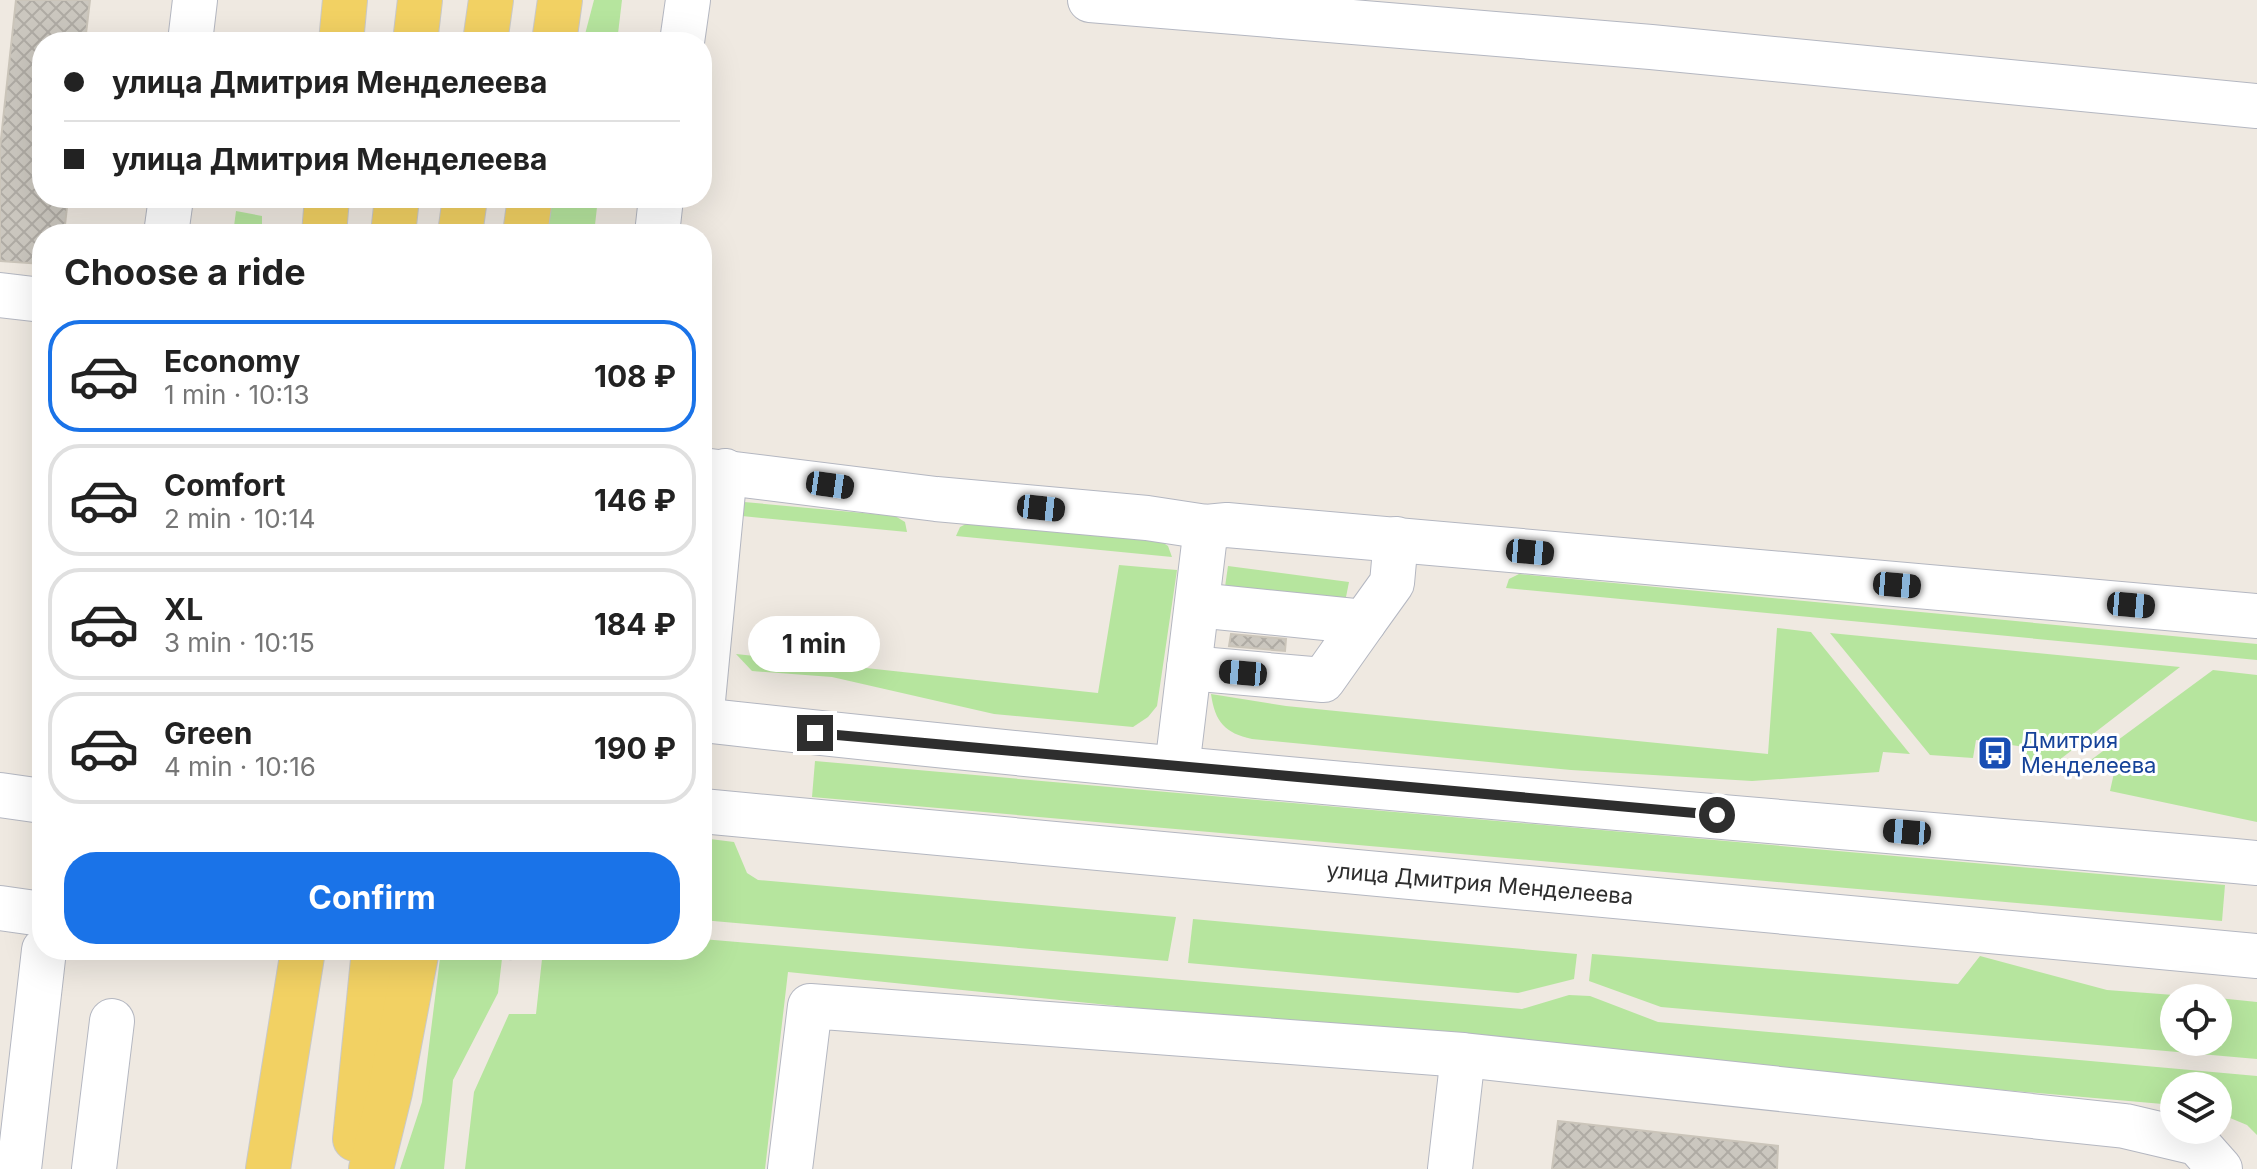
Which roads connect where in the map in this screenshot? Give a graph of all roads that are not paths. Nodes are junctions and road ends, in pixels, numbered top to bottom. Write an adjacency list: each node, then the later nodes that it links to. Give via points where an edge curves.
1 (195, 0): 8 (street)
2 (345, 0): 9 (main road)
3 (420, 0): 10 (main road)
4 (491, 0): 11 (main road)
5 (560, 0): 12 (main road)
6 (688, 0): 13 (street)
7 (1090, 0): 14 (street)
8 (191, 32)
9 (342, 32)
10 (416, 32)
11 (486, 32)
12 (555, 32)
13 (683, 32)
14 (2257, 106)
15 (0, 295): 16 (street)
16 (32, 299)
17 (713, 470): 18 (street); 19 (street)
18 (712, 492)
19 (1206, 527): 20 (street); 21 (street)
20 (1396, 539): 22 (street); 23 (street, via 1392,583)
21 (1197, 605): 23 (street); 24 (street)
22 (2257, 616)
23 (1364, 622): 24 (street, via 1323,680)
24 (1189, 668): 26 (street)
25 (712, 721): 26 (street)
26 (1177, 768): 30 (street)
27 (0, 795): 28 (street)
28 (32, 800)
29 (712, 812): 33 (street, улица Дмитрия Менделеева)
30 (2257, 863)
31 (0, 908): 32 (street)
32 (32, 913)
33 (2257, 956)
34 (43, 960): 42 (street)
35 (277, 960): 41 (main road)
36 (301, 960): 41 (main road)
37 (373, 960): 44 (main road)
38 (415, 960): 45 (main road)
39 (112, 1021): 43 (street)
40 (1463, 1055): 46 (street, via 810,1006); 47 (street); 48 (street, via 2125,1126 2197,1143)
41 (269, 1162)
42 (19, 1169)
43 (94, 1169)
44 (352, 1169)
45 (371, 1169)
46 (790, 1169)
47 (1450, 1169)
48 (2220, 1169)

